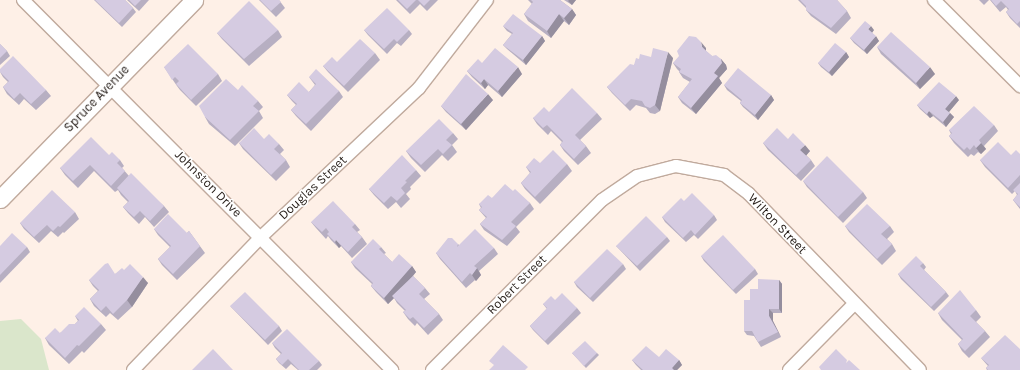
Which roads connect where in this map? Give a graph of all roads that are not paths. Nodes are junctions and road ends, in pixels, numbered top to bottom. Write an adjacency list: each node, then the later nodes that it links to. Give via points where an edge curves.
1 (23, 0): 5 (street, Johnston Drive)
2 (194, 0): 5 (street, Spruce Avenue)
3 (487, 0): 9 (street, Douglas Street, via 419,88)
4 (934, 0): 6 (street)
5 (110, 86): 7 (street, Spruce Avenue); 9 (street, Johnston Drive)
6 (1020, 86)
7 (0, 198)
8 (602, 200): 10 (street, Wilton Street, via 637,176 676,166 724,175 749,194); 13 (street, Robert Street)
9 (261, 237): 11 (street, Douglas Street); 12 (street, Johnston Drive)
10 (854, 304): 14 (street); 15 (street, Wilton Street)
11 (133, 370)
12 (392, 370)
13 (432, 370)
14 (789, 370)
15 (920, 370)

